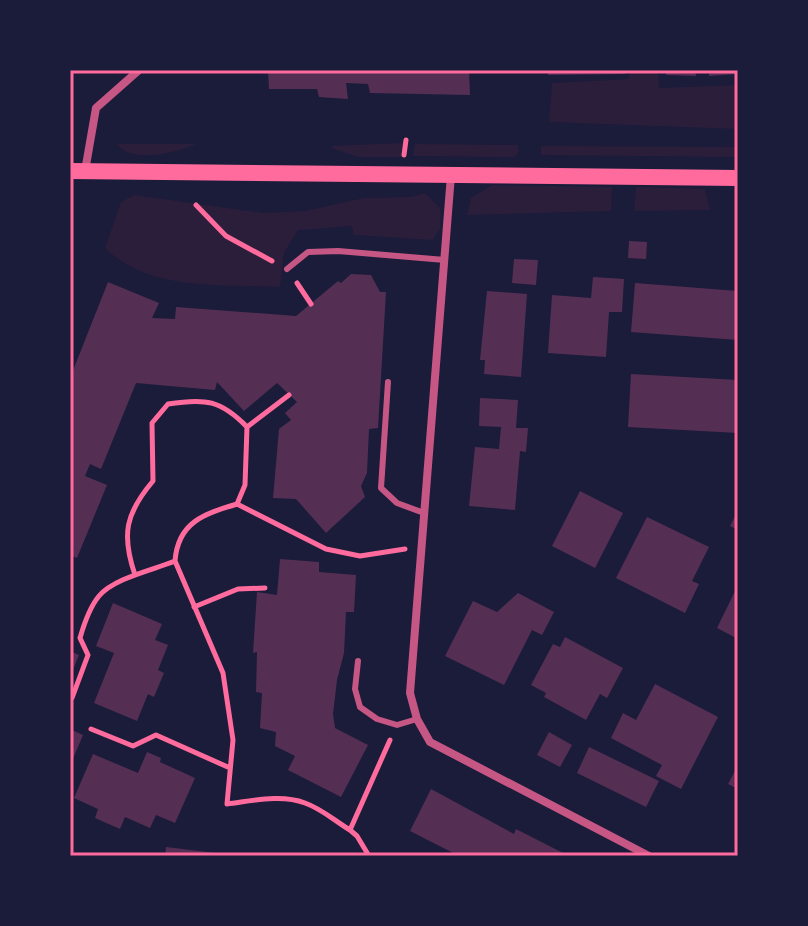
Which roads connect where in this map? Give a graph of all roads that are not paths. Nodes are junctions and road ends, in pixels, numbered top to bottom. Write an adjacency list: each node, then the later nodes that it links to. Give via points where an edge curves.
1 (139, 70): 2 (street, via 96,108)
2 (77, 171): 3 (main road)
3 (452, 174): 4 (main road); 5 (street)
4 (738, 178)
5 (445, 260): 6 (lane, via 308,252); 8 (street)
6 (287, 269)
7 (388, 382): 8 (lane, via 381,488 397,503)
8 (424, 513): 10 (street, via 410,693)
9 (358, 661): 10 (lane, via 355,689 360,707 397,725)
10 (417, 719): 11 (street, via 430,742)
11 (649, 856)

